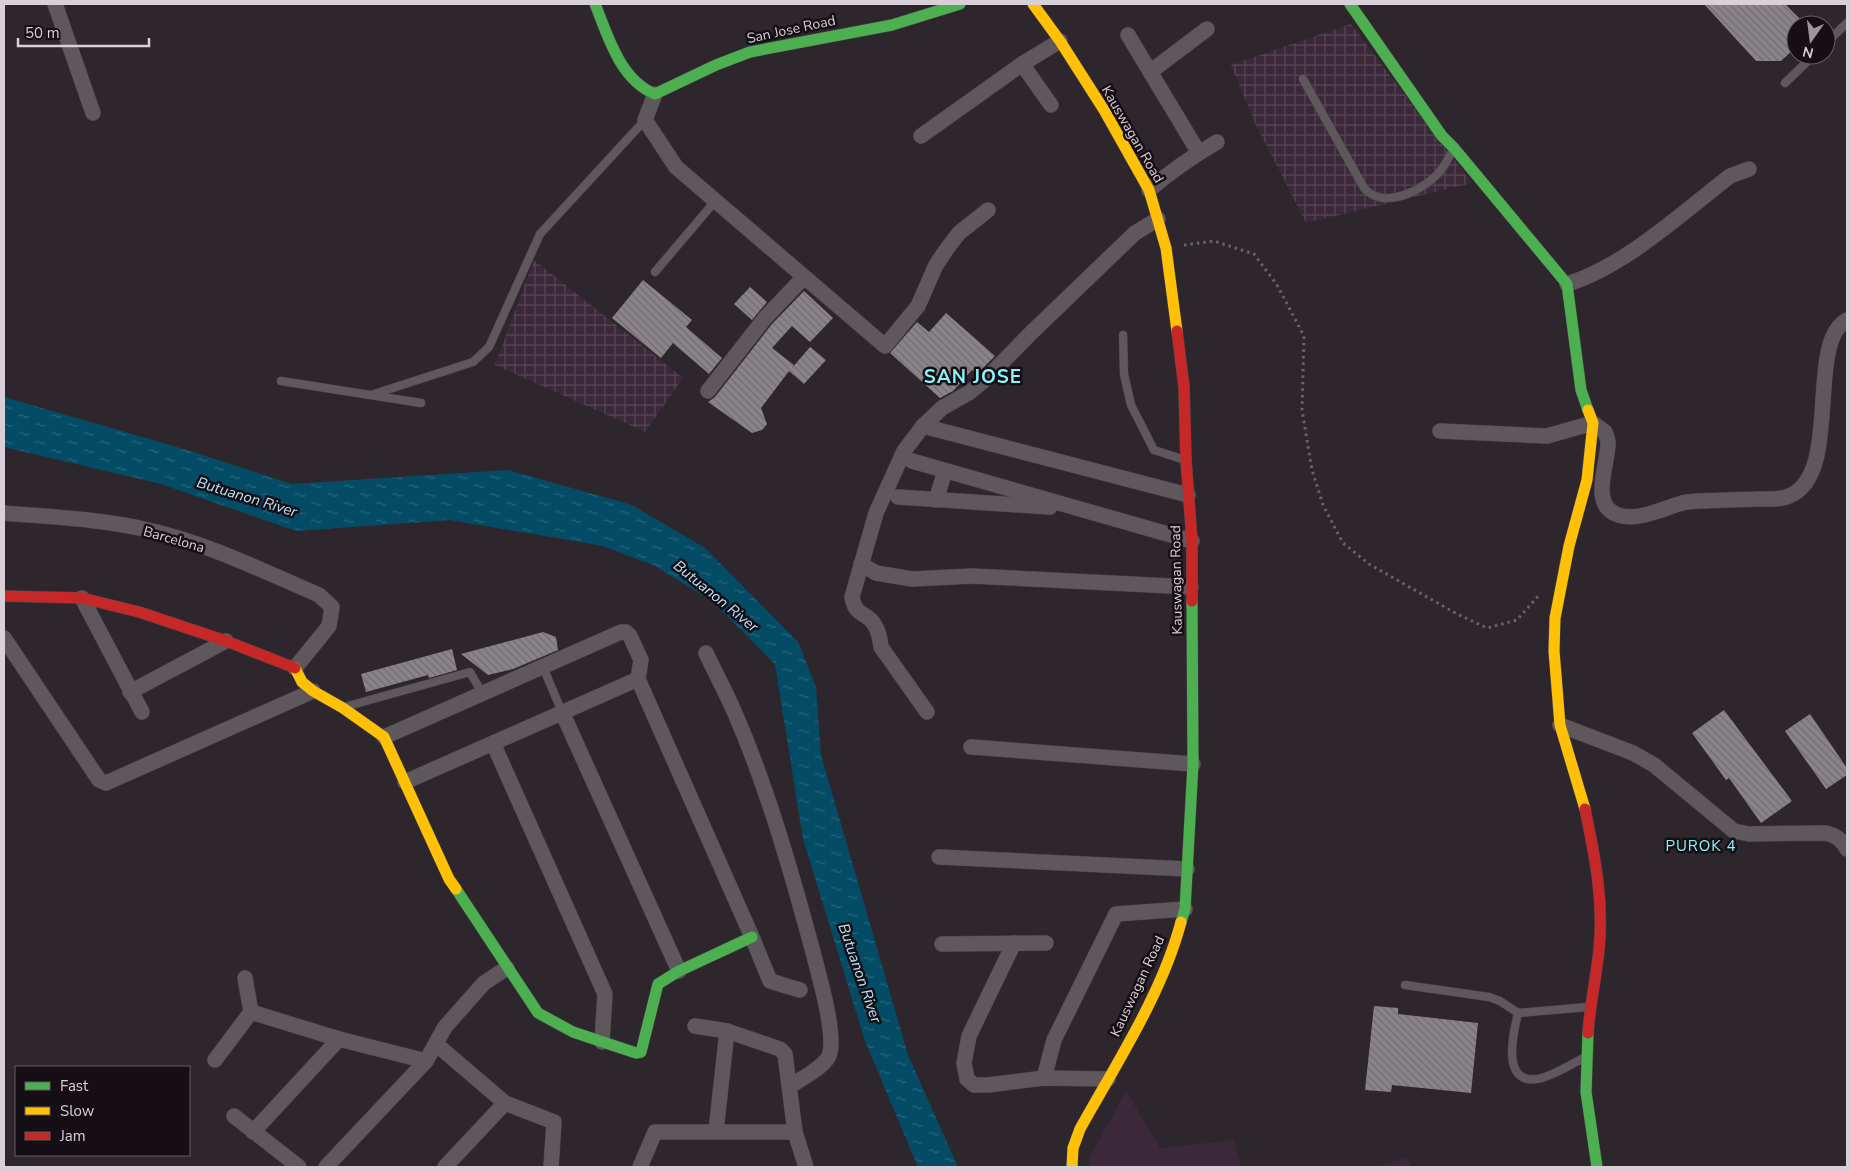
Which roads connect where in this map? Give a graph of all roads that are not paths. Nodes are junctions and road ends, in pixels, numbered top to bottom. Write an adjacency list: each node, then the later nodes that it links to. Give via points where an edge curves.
1 (55, 4): 18 (street)
2 (594, 4): 16 (street, via 630,78)
3 (960, 4): 16 (street, San Jose Road, via 892,24 750,52)
4 (1033, 4): 10 (street, Kauswagan Road)
5 (1350, 4): 22 (street, via 1442,136)
6 (1847, 23): 8 (lane)
7 (1207, 29): 13 (street)
8 (1836, 33)
9 (1128, 35): 13 (street)
10 (1060, 41): 11 (street); 25 (street, Kauswagan Road)
11 (1022, 64): 17 (street); 20 (street)
12 (1804, 65): 15 (lane)
13 (1150, 72): 23 (street)
14 (1303, 79): 22 (lane, via 1370,195 1399,197 1424,186 1441,171)
15 (1785, 83)
16 (655, 94): 19 (street)
17 (1051, 105)
18 (93, 113)
19 (645, 120): 26 (street, via 676,167); 36 (lane, via 540,234 489,347 473,362)
20 (921, 136)
21 (1217, 142): 23 (street)
22 (1454, 148): 31 (street)
23 (1199, 153): 25 (street)
24 (1749, 168): 31 (street, via 1730,176 1631,252 1587,278)
25 (1149, 190): 28 (street, Kauswagan Road)
26 (716, 200): 29 (lane); 30 (street)
27 (988, 210): 30 (street, via 959,233 946,250 918,306 885,346)
28 (1158, 219): 39 (street, via 1135,233 987,378 942,408); 41 (street, Kauswagan Road, via 1172,279 1184,388)
29 (655, 272)
30 (804, 277): 35 (street, via 765,318)
31 (1567, 284): 38 (street, via 1581,390)
32 (1847, 320): 38 (street, via 1838,328 1828,350 1818,451 1802,489 1789,496 1686,502 1636,517 1622,517 1612,513 1601,494 1608,442 1605,432)
33 (1123, 335): 41 (lane, via 1124,374 1131,405 1154,450)
34 (282, 381): 36 (lane)
35 (708, 391)
36 (371, 395): 37 (lane)
37 (421, 402)
38 (1593, 423): 40 (street, via 1548,436); 67 (street, via 1587,480 1569,546 1555,618 1554,651)
39 (923, 426): 44 (street); 50 (street, via 904,452 876,512)
40 (1440, 431)
41 (1186, 460): 44 (street, Kauswagan Road)
42 (912, 461): 43 (street)
43 (945, 470): 46 (street); 47 (street)
44 (1188, 495): 49 (street, Kauswagan Road)
45 (898, 497): 46 (street)
46 (936, 500): 47 (street)
47 (1079, 510): 49 (street)
48 (4, 513): 58 (street, Barcelona, via 149,530 214,550 319,595 332,607 329,626)
49 (1192, 541): 51 (street, Kauswagan Road)
50 (862, 564): 51 (street, via 876,573 912,579 972,576); 66 (street, via 852,597 856,610 874,622 881,647)
51 (1191, 587): 71 (street, Kauswagan Road)
52 (4, 596): 53 (street)
53 (82, 598): 55 (street, via 139,612); 61 (street)
54 (4, 638): 60 (street, via 99,780 106,783)
55 (226, 641): 58 (street); 61 (street)
56 (706, 653): 99 (street, via 734,712 778,830 820,976 830,1030 830,1054 826,1062)
57 (543, 666): 59 (street, via 626,632 641,660); 62 (street); 65 (lane)
58 (295, 668): 60 (street, via 302,682)
59 (638, 679): 65 (street); 77 (street)
60 (313, 691): 63 (street)
61 (130, 692): 64 (street)
62 (482, 693): 63 (lane, via 470,672); 68 (street)
63 (343, 708): 68 (street)
64 (142, 712)
65 (562, 712): 69 (street); 82 (street)
66 (927, 712)
67 (1560, 725): 73 (street, via 1654,764 1734,831 1749,834 1826,833 1836,836); 86 (street, via 1585,808 1598,872 1599,949)
68 (384, 738): 72 (street)
69 (492, 743): 72 (street); 92 (street, via 605,994)
70 (970, 748): 71 (street)
71 (1193, 764): 75 (street, Kauswagan Road)
72 (405, 782): 81 (street, via 449,879)
73 (1847, 849)
74 (939, 857): 75 (street)
75 (1187, 869): 76 (street, Kauswagan Road)
76 (1185, 909): 97 (street, via 1116,914 1054,1040); 98 (street, Kauswagan Road, via 1177,938 1150,1000)
77 (752, 937): 82 (street); 85 (street, via 770,981)
78 (1014, 943): 79 (street); 80 (street); 97 (street, via 969,1036 964,1063 967,1078 974,1084 988,1085)
79 (1046, 943)
80 (942, 944)
81 (507, 968): 92 (street, via 538,1013 554,1024); 93 (street, via 484,983 445,1027)
82 (679, 971): 92 (street, via 657,986 641,1052)
83 (245, 978): 87 (street)
84 (1405, 985): 88 (lane, via 1489,996)
85 (800, 990)
86 (1590, 1007): 88 (lane); 94 (street)
87 (251, 1012): 91 (street); 95 (street)
88 (1518, 1013): 94 (lane, via 1512,1063 1522,1077 1538,1079)
89 (696, 1026): 90 (street)
90 (727, 1031): 99 (street, via 780,1049 785,1054); 102 (street)
91 (338, 1039): 96 (street); 103 (street)
92 (602, 1042)
93 (436, 1044): 96 (street); 100 (street)
94 (1586, 1057): 105 (street, via 1586,1092)
95 (215, 1060)
96 (426, 1061): 107 (street)
97 (1044, 1078): 98 (street)
98 (1108, 1079): 112 (street, Kauswagan Road, via 1080,1130 1073,1148)
99 (790, 1086): 104 (street)
100 (505, 1103): 108 (street); 109 (street, via 554,1122)
101 (234, 1116): 103 (street)
102 (716, 1131): 104 (street); 110 (street, via 654,1132)
103 (253, 1132): 106 (street)
104 (796, 1132): 111 (street)
105 (1594, 1165)
106 (299, 1167)
107 (326, 1167)
108 (445, 1167)
109 (551, 1167)
110 (640, 1167)
111 (806, 1167)
112 (1072, 1167)

